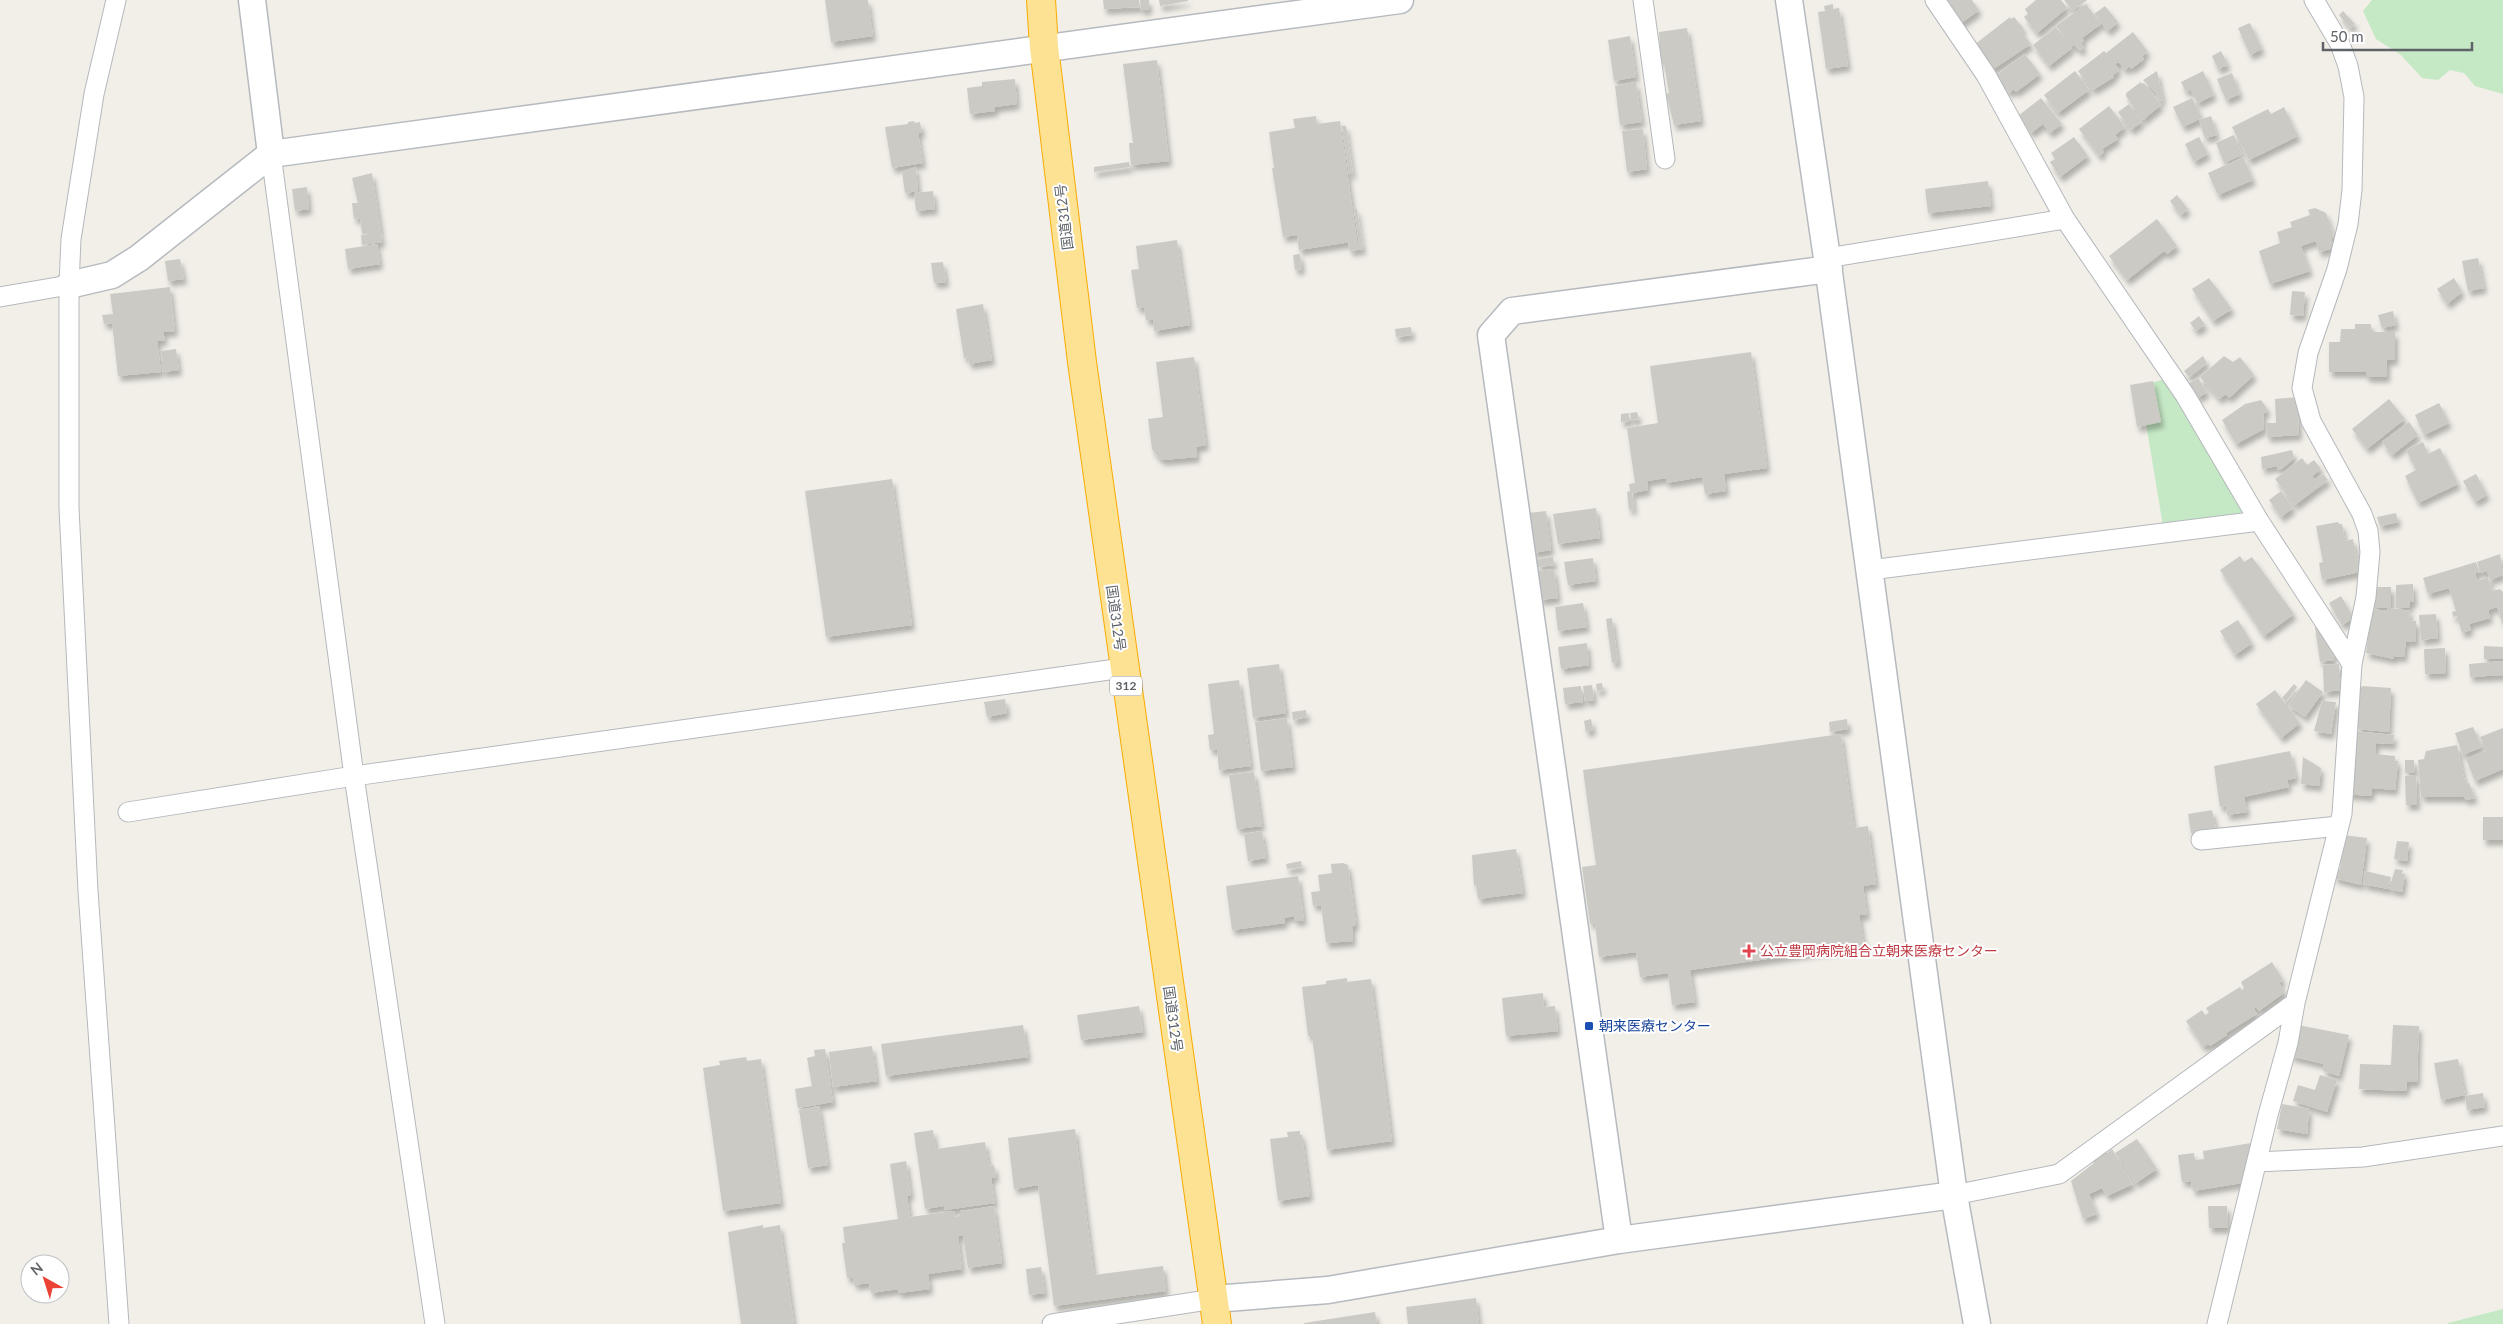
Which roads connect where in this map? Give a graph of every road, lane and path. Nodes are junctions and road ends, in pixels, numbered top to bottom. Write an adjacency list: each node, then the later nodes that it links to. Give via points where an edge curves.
1 (116, 0): 14 (street, via 94,94 71,239)
2 (252, 0): 10 (street)
3 (1041, 0): 9 (highway, 国道312号 / 312)
4 (1400, 0): 9 (street)
5 (1643, 0): 11 (street)
6 (1789, 0): 13 (street)
7 (1935, 0): 12 (street, via 1986,76)
8 (2314, 0): 18 (street, via 2340,44 2354,97 2348,224 2337,269 2308,353 2302,388 2311,421 2368,530 2370,552 2366,596)
9 (1044, 47): 10 (street); 19 (highway, 国道312号 / 312)
10 (271, 154): 14 (street, via 119,270 92,281); 20 (street)
11 (1665, 159)
12 (2065, 219): 13 (street); 16 (street, via 2185,394)
13 (1828, 263): 17 (street); 28 (street, via 1512,311 1491,335)
14 (69, 285): 15 (street); 30 (street, via 69,508 88,890)
15 (0, 297)
16 (2259, 521): 17 (street); 18 (street)
17 (1870, 570): 27 (street)
18 (2352, 664): 22 (street, via 2342,814)
19 (1123, 668): 20 (street); 29 (highway, 国道312号 / 312)
20 (354, 776): 21 (street); 31 (street)
21 (128, 812)
22 (2338, 826): 23 (street); 24 (street)
23 (2201, 840)
24 (2295, 1003): 26 (street); 27 (street, via 2059,1174)
25 (2503, 1136): 26 (street, via 2363,1157)
26 (2257, 1162): 34 (street)
27 (1954, 1195): 28 (street); 33 (street)
28 (1619, 1240): 29 (street)
29 (1215, 1312): 32 (street)
30 (119, 1324)
31 (435, 1324)
32 (1052, 1324)
33 (1977, 1324)
34 (2217, 1324)

